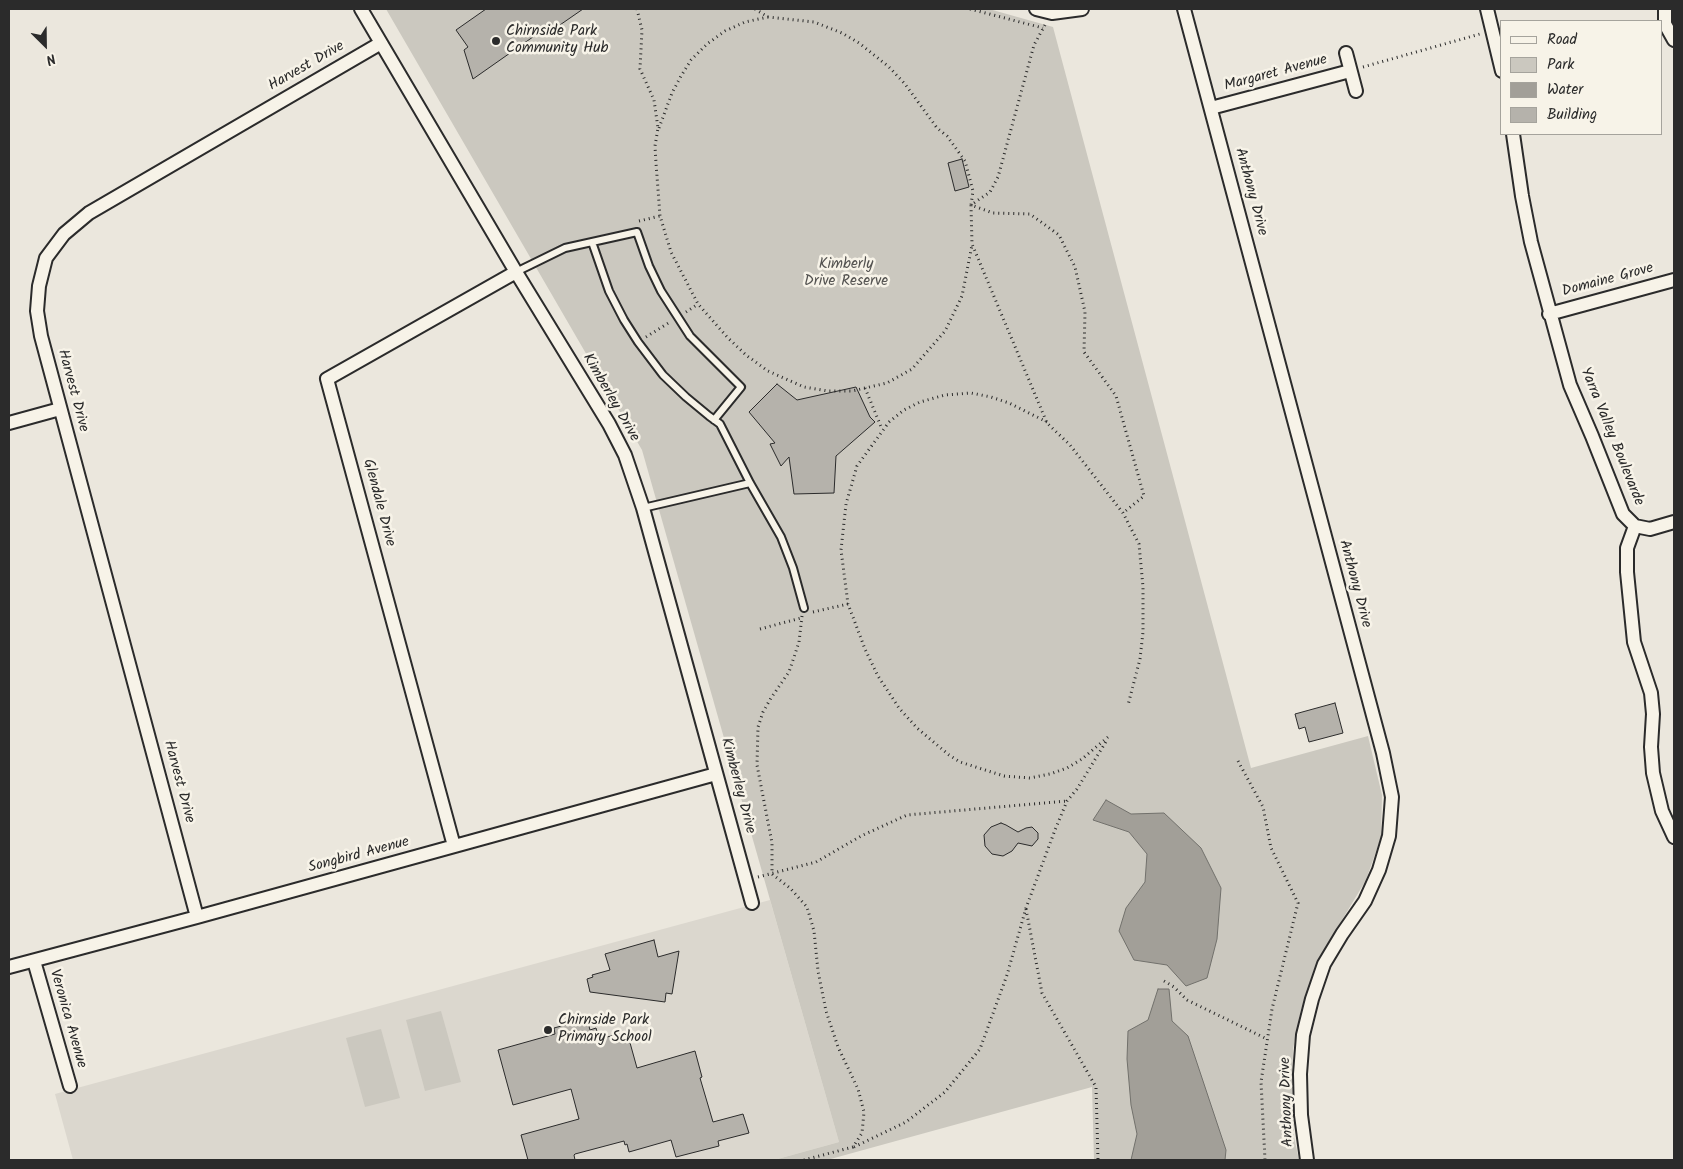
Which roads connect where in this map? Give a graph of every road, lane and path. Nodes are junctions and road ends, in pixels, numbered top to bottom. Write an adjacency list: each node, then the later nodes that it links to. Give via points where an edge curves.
1 (361, 9): 16 (street, Kimberley Drive)
2 (637, 9): 22 (path, via 642,30 640,69 654,100)
3 (755, 9): 11 (path)
4 (970, 9): 13 (path)
5 (1036, 9): 10 (street)
6 (1082, 9): 10 (street)
7 (1184, 9): 21 (street, Anthony Drive)
8 (1488, 9): 14 (street)
9 (1665, 9): 12 (street)
10 (1052, 13): 13 (path)
11 (768, 17): 22 (path, via 738,25 707,44 681,76); 24 (path, via 814,22 842,33 889,67 965,161 973,191)
12 (1663, 24): 15 (street)
13 (1043, 28): 24 (path, via 1034,45 998,177 990,192)
14 (1493, 31): 18 (street); 19 (path)
15 (1674, 40)
16 (381, 43): 27 (street, Kimberley Drive); 31 (street, Harvest Drive, via 89,213 64,234 46,258 37,311)
17 (1346, 53): 19 (street, Margaret Avenue)
18 (1500, 63)
19 (1350, 70): 20 (street, Margaret Avenue); 21 (street, Margaret Avenue)
20 (1356, 91)
21 (1211, 108): 65 (street, Anthony Drive, via 1392,797 1389,836 1379,870 1365,901 1324,964 1307,1017 1300,1074)
22 (658, 128): 30 (path, via 655,146 660,216 670,252 698,304 746,355 768,370 804,387 828,391)
23 (1513, 135): 29 (street, Yarra Valley Boulevarde, via 1531,242)
24 (970, 205): 26 (path); 38 (path, via 993,213 1030,214 1059,235 1075,267 1084,312 1084,352 1116,396 1144,496)
25 (592, 242): 27 (lane, via 565,248); 32 (lane, via 609,291 638,342 663,375); 32 (lane, via 637,232 661,291 690,336 741,387)
26 (972, 244): 30 (path, via 962,296 945,331 912,369 887,383); 33 (path)
27 (516, 272): 37 (street, Kimberley Drive, via 609,424); 50 (street, Glendale Drive, via 327,379)
28 (1674, 280): 29 (street, Domaine Grove)
29 (1549, 314): 40 (street, Yarra Valley Boulevarde, via 1579,410 1623,514)
30 (865, 388): 35 (path)
31 (60, 410): 34 (street); 55 (street, Harvest Drive)
32 (714, 420): 36 (lane, via 720,424)
33 (1047, 422): 35 (path, via 1009,403 971,393 945,395 920,402 904,410); 38 (path, via 1070,445)
34 (9, 423)
35 (882, 429): 41 (path, via 857,466 846,504 841,550)
36 (750, 483): 37 (lane); 43 (lane, via 793,568)
37 (643, 508): 47 (street, Kimberley Drive)
38 (1123, 512): 45 (path, via 1139,544 1143,587 1140,659)
39 (1674, 522): 40 (street, via 1650,529)
40 (1635, 526): 49 (street, Yarra Valley Boulevarde, via 1627,548 1634,642 1651,693 1653,773 1662,811)
41 (848, 604): 42 (path); 48 (path, via 878,676 899,708 917,728 960,762 1004,776 1030,778 1067,768 1109,737)
42 (811, 613)
43 (803, 614): 44 (path); 51 (path, via 799,642 789,672 763,712 758,727 757,765 772,843)
44 (760, 628)
45 (1128, 705)
46 (1238, 761): 59 (path, via 1263,807 1271,848 1298,903)
47 (716, 774): 50 (street, Songbird Avenue); 52 (street, Kimberley Drive)
48 (1067, 801): 51 (path, via 906,815 816,862); 54 (path)
49 (1674, 837)
50 (454, 846): 55 (street, Songbird Avenue)
51 (772, 874): 52 (path); 61 (path, via 807,906 826,1011 864,1112 862,1133)
52 (745, 880): 53 (street, Kimberley Drive)
53 (752, 903)
54 (1026, 908): 61 (path, via 1007,975 980,1049 945,1092 914,1116); 63 (path, via 1042,993 1096,1086)
55 (197, 917): 56 (street, Songbird Avenue)
56 (34, 961): 57 (street, Songbird Avenue); 60 (street, Veronica Avenue)
57 (9, 966)
58 (1164, 981): 59 (path, via 1187,1000)
59 (1267, 1039): 64 (path, via 1261,1082)
60 (70, 1086)
61 (853, 1147): 62 (path)
62 (804, 1160)
63 (1098, 1160)
64 (1265, 1160)
65 (1307, 1160)

